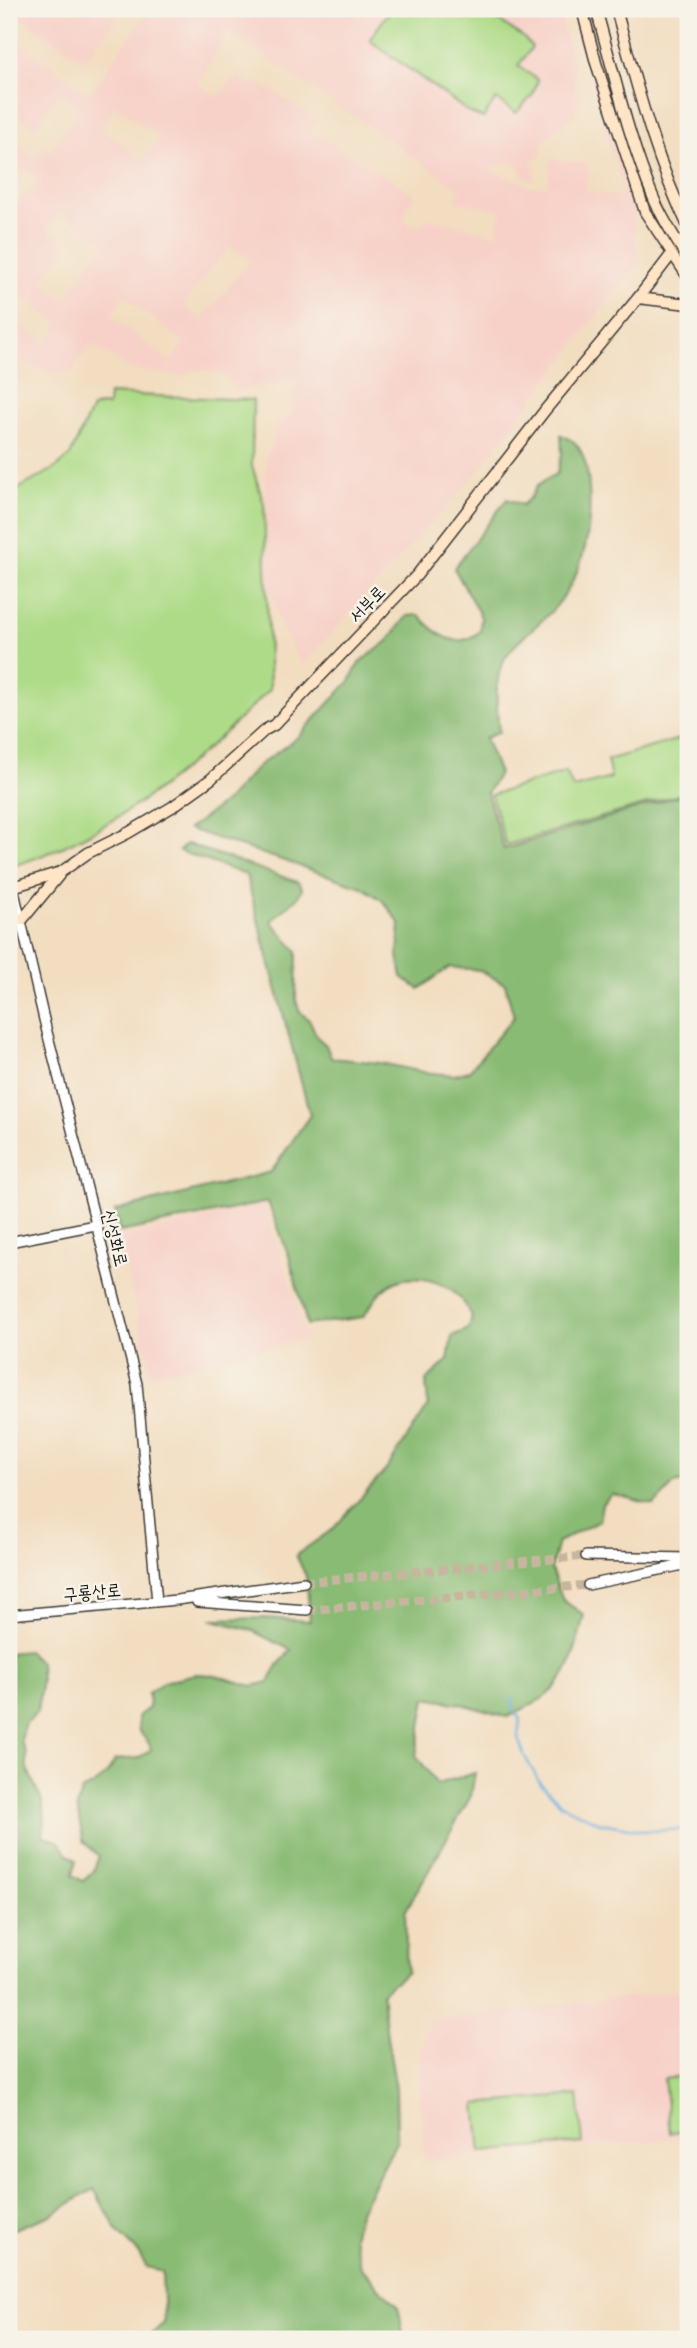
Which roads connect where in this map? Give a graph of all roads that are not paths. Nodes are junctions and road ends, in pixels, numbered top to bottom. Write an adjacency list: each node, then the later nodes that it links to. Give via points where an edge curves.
1 (582, 9): 8 (main road, via 645,212)
2 (596, 9): 9 (main road, bridge, via 654,199)
3 (616, 9): 4 (main road, via 644,115)
4 (673, 191): 5 (main road); 6 (main road)
5 (688, 204)
6 (688, 226)
7 (688, 236): 8 (main road, 서부로)
8 (672, 254): 10 (main road); 11 (main road, 서부로)
9 (688, 260)
10 (688, 277)
11 (638, 298): 12 (main road); 13 (main road, 서부로, via 417,575 274,725 172,807)
12 (688, 304)
13 (61, 873): 14 (main road, 서부로); 16 (main road)
14 (11, 887): 16 (street, 신성화로)
15 (9, 914): 16 (main road)
16 (22, 920): 17 (street, 신성화로)
17 (95, 1225): 18 (street); 25 (street, 신성화로, via 137,1384)
18 (9, 1242)
19 (586, 1556): 20 (street)
20 (688, 1558)
21 (688, 1564): 23 (street)
22 (304, 1582): 24 (street, 구룡산로)
23 (588, 1585)
24 (177, 1600): 25 (street, 구룡산로); 26 (street, 구룡산로)
25 (156, 1602): 27 (street, 구룡산로)
26 (307, 1610)
27 (9, 1615)

